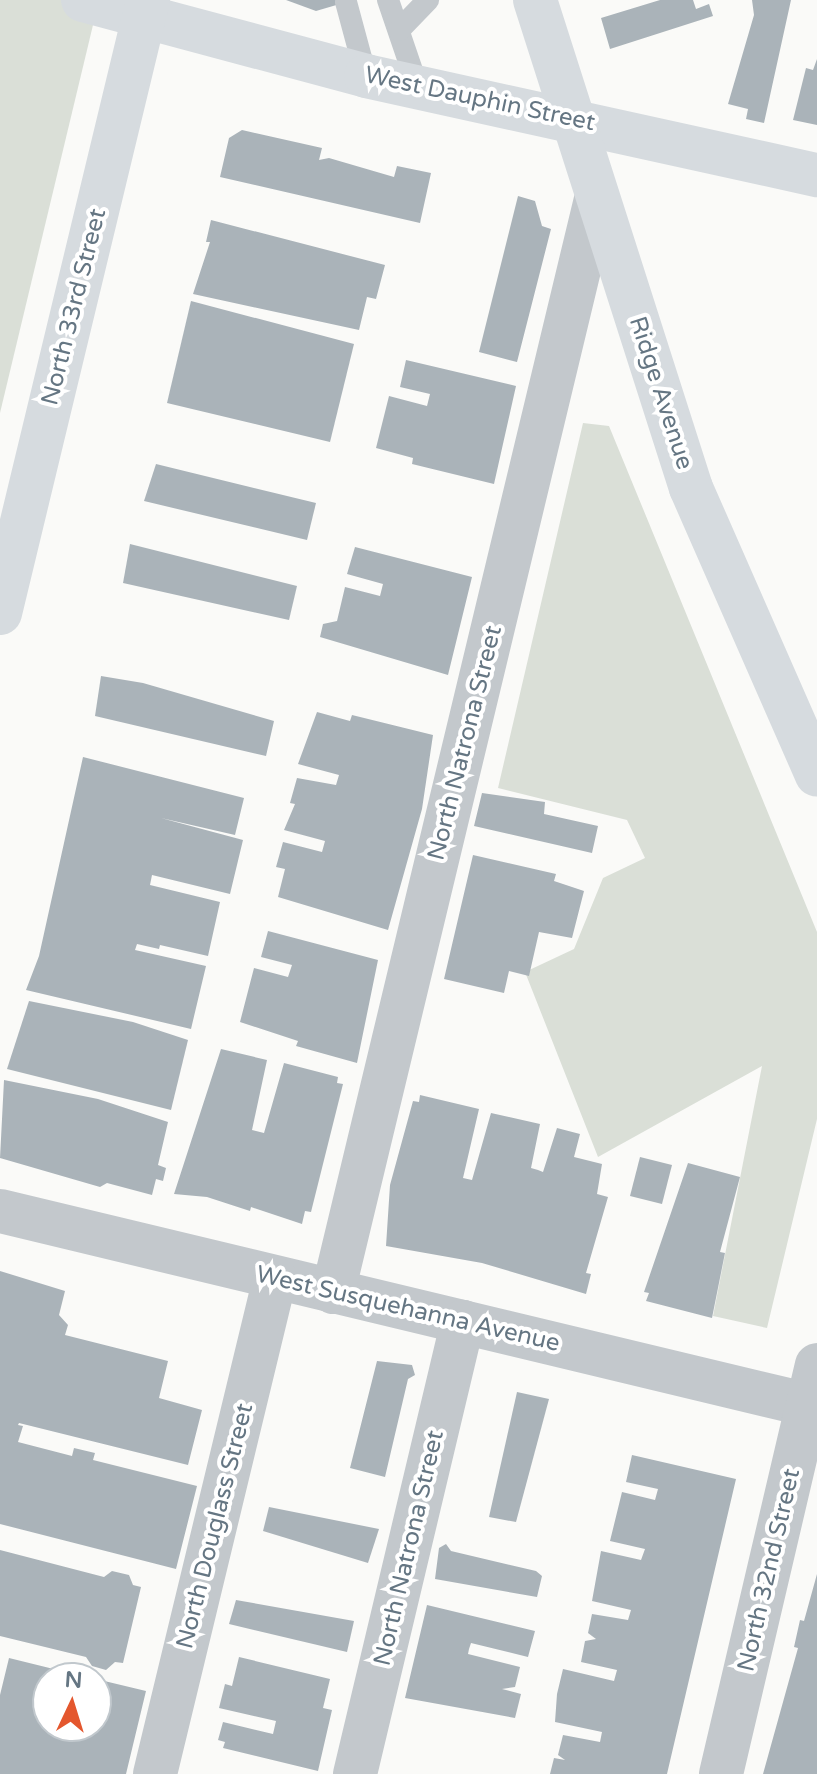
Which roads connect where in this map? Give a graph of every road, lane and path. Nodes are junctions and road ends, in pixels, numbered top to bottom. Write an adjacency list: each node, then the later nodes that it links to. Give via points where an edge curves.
1 (83, 0): 6 (street, West Dauphin Street)
2 (388, 0): 7 (lane)
3 (428, 0): 7 (lane)
4 (535, 0): 10 (street, Ridge Avenue)
5 (346, 2): 8 (lane)
6 (146, 9): 8 (street, West Dauphin Street); 13 (street, North 33rd Street)
7 (399, 30): 9 (lane)
8 (366, 76): 9 (street, West Dauphin Street)
9 (418, 88): 10 (street, West Dauphin Street)
10 (573, 120): 11 (street, West Dauphin Street); 12 (street, Ridge Avenue)
11 (817, 175)
12 (597, 195): 14 (street, Ridge Avenue, via 691,488); 17 (street, North Natrona Street)
13 (0, 613)
14 (817, 775)
15 (0, 1211): 16 (street, West Susquehanna Avenue)
16 (275, 1278): 17 (street, West Susquehanna Avenue); 20 (street, North Douglass Street)
17 (333, 1292): 18 (street, West Susquehanna Avenue)
18 (463, 1322): 19 (street, West Susquehanna Avenue); 21 (street, North Natrona Street)
19 (814, 1393): 22 (street, North 32nd Street)
20 (155, 1774)
21 (355, 1774)
22 (721, 1774)

